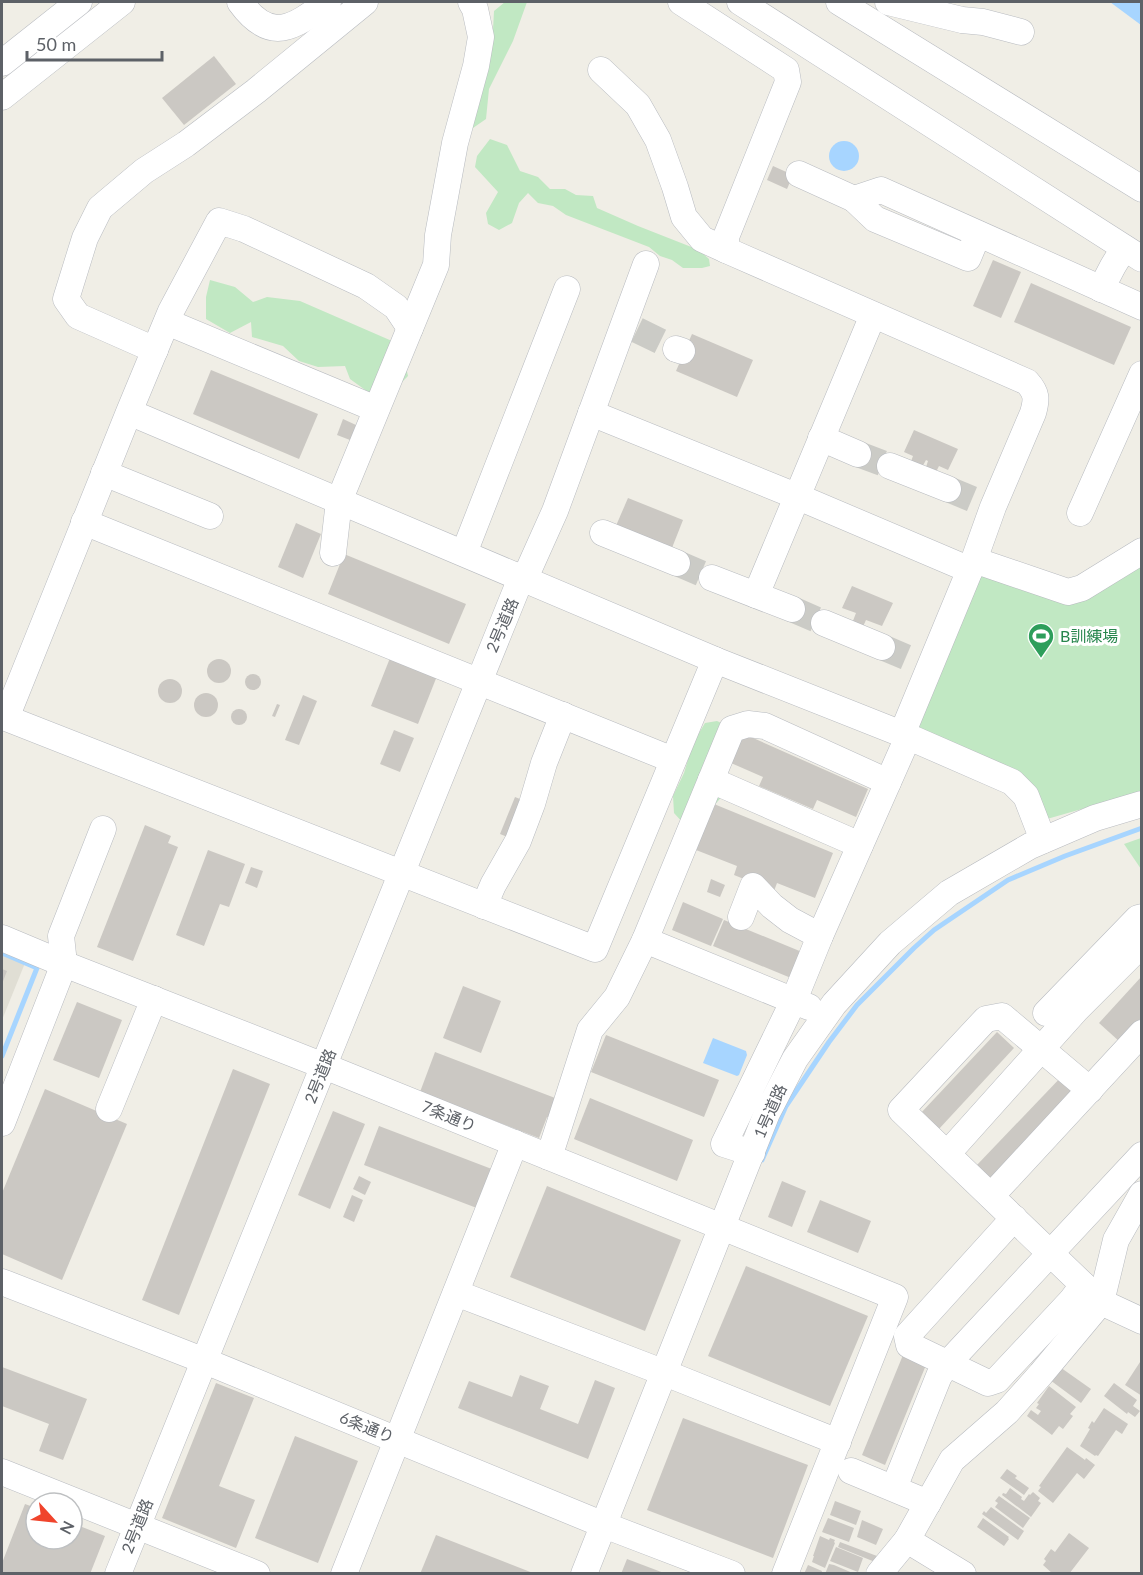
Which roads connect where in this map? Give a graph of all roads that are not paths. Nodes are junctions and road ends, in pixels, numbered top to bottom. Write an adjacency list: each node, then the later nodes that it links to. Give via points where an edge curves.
1 (79, 2): 12 (street)
2 (122, 2): 14 (street)
3 (240, 2): 4 (street, via 259,22 274,28 298,23)
4 (328, 2)
5 (365, 2): 26 (street, via 256,91 144,171 100,208 85,238 66,298 78,316)
6 (471, 2): 25 (street, via 481,37 476,66 455,143 436,265)
7 (681, 2): 17 (street, via 786,70 788,82 726,237)
8 (740, 2): 18 (street)
9 (839, 2): 16 (street)
10 (888, 2): 11 (street)
11 (1021, 32)
12 (2, 63)
13 (601, 70): 17 (street, via 638,105 658,140 684,217 702,238)
14 (2, 96)
15 (799, 174): 21 (street, via 854,199 881,190)
16 (1142, 189)
17 (726, 250): 23 (street)
18 (1124, 257): 21 (street)
19 (646, 264): 30 (street, 2号道路, via 630,328)
20 (567, 289): 44 (street)
21 (1101, 290): 22 (street)
22 (1142, 308)
23 (873, 315): 31 (street); 46 (street, via 1027,382 1034,389 1033,413 986,504)
24 (167, 322): 25 (street, via 219,221 366,286 396,307); 26 (street); 28 (street)
25 (410, 328): 28 (street)
26 (155, 350): 29 (street)
27 (1142, 374): 38 (street)
28 (376, 409): 37 (street)
29 (129, 412): 34 (street); 37 (street)
30 (591, 413): 36 (street); 47 (street, 2号道路, via 555,511 529,569)
31 (821, 438): 32 (street); 36 (street)
32 (858, 454)
33 (890, 466): 35 (street)
34 (104, 473): 39 (street); 40 (street)
35 (948, 489)
36 (796, 496): 46 (street); 49 (street)
37 (339, 501): 43 (street); 44 (street)
38 (1080, 513)
39 (210, 516)
40 (84, 522): 54 (street); 55 (street)
41 (603, 533): 45 (street)
42 (1142, 551): 46 (street, via 1082,588 1068,592)
43 (333, 553)
44 (464, 553): 47 (street)
45 (677, 563)
46 (972, 565): 57 (street, via 923,664)
47 (521, 578): 53 (street); 54 (street, 2号道路)
48 (712, 578): 49 (street)
49 (756, 595): 50 (street)
50 (792, 609)
51 (824, 623): 52 (street)
52 (882, 647)
53 (715, 660): 57 (street); 58 (street)
54 (478, 681): 56 (street); 65 (street, 2号道路)
55 (10, 685): 65 (street, via 6,718)
56 (563, 715): 58 (street); 66 (street, via 518,841)
57 (905, 736): 60 (street); 63 (street, via 1012,782 1026,796)
58 (673, 760): 66 (street, via 595,949)
59 (711, 780): 60 (street, via 732,729 748,724 765,726); 64 (street); 71 (street)
60 (888, 782): 64 (street)
61 (1142, 804): 63 (street, 1号道路)
62 (103, 829): 73 (street, via 61,936)
63 (1043, 840): 77 (street, 1号道路, via 949,893 890,943)
64 (860, 845): 69 (street)
65 (401, 874): 66 (street); 80 (street, 2号道路)
66 (488, 895)
67 (741, 917): 69 (street, via 753,886 790,920)
68 (1142, 917): 76 (street)
69 (820, 936): 75 (street)
70 (2, 938): 73 (street, 7条通り)
71 (645, 940): 75 (street); 88 (street, via 617,998 590,1030)
72 (1142, 944): 79 (street)
73 (64, 964): 74 (street, 7条通り); 83 (street)
74 (153, 999): 80 (street, 7条通り); 82 (street)
75 (794, 1000): 77 (street); 85 (street, via 724,1144)
76 (1046, 1013)
77 (827, 1014): 85 (street, 1号道路, via 795,1059)
78 (1137, 1047): 81 (street)
79 (1042, 1049): 81 (street); 86 (street); 86 (street, via 1002,1016 986,1019 909,1102 902,1110)
80 (324, 1066): 84 (street, 7条通り); 98 (street, 2号道路)
81 (1090, 1090): 90 (street)
82 (109, 1109)
83 (2, 1123)
84 (515, 1143): 88 (street, 7条通り); 95 (street)
85 (752, 1153): 92 (street, 1号道路)
86 (947, 1154): 90 (street)
87 (1142, 1155): 93 (street)
88 (549, 1157): 92 (street, 7条通り)
89 (1142, 1194): 96 (street)
90 (991, 1196): 91 (street)
91 (1014, 1218): 93 (street); 99 (street, via 907,1336 909,1345)
92 (723, 1227): 100 (street, 1号道路); 102 (street, 7条通り, via 895,1297)
93 (1049, 1253): 96 (street); 99 (street)
94 (2, 1282): 98 (street, 6条通り)
95 (456, 1293): 100 (street); 101 (street)
96 (1092, 1293): 97 (street); 99 (street, via 1071,1301 998,1380 988,1383); 106 (street, via 1041,1374 1007,1412 952,1460)
97 (1142, 1321)
98 (205, 1361): 101 (street, 6条通り); 108 (street, 2号道路)
99 (948, 1363): 105 (street, via 939,1376)
100 (665, 1373): 102 (street); 107 (street, 1号道路)
101 (398, 1440): 107 (street, 6条通り); 112 (street)
102 (838, 1442): 115 (street)
103 (851, 1471): 105 (street)
104 (2, 1472): 108 (street)
105 (894, 1488): 106 (street)
106 (928, 1503): 109 (street)
107 (604, 1525): 113 (street, 1号道路); 114 (street, 6条通り)
108 (137, 1527): 110 (street, 2号道路); 111 (street)
109 (908, 1540): 116 (street); 117 (street)
110 (118, 1574)
111 (257, 1574)
112 (344, 1574)
113 (584, 1574)
114 (732, 1574)
115 (785, 1574)
116 (879, 1574)
117 (963, 1574)

